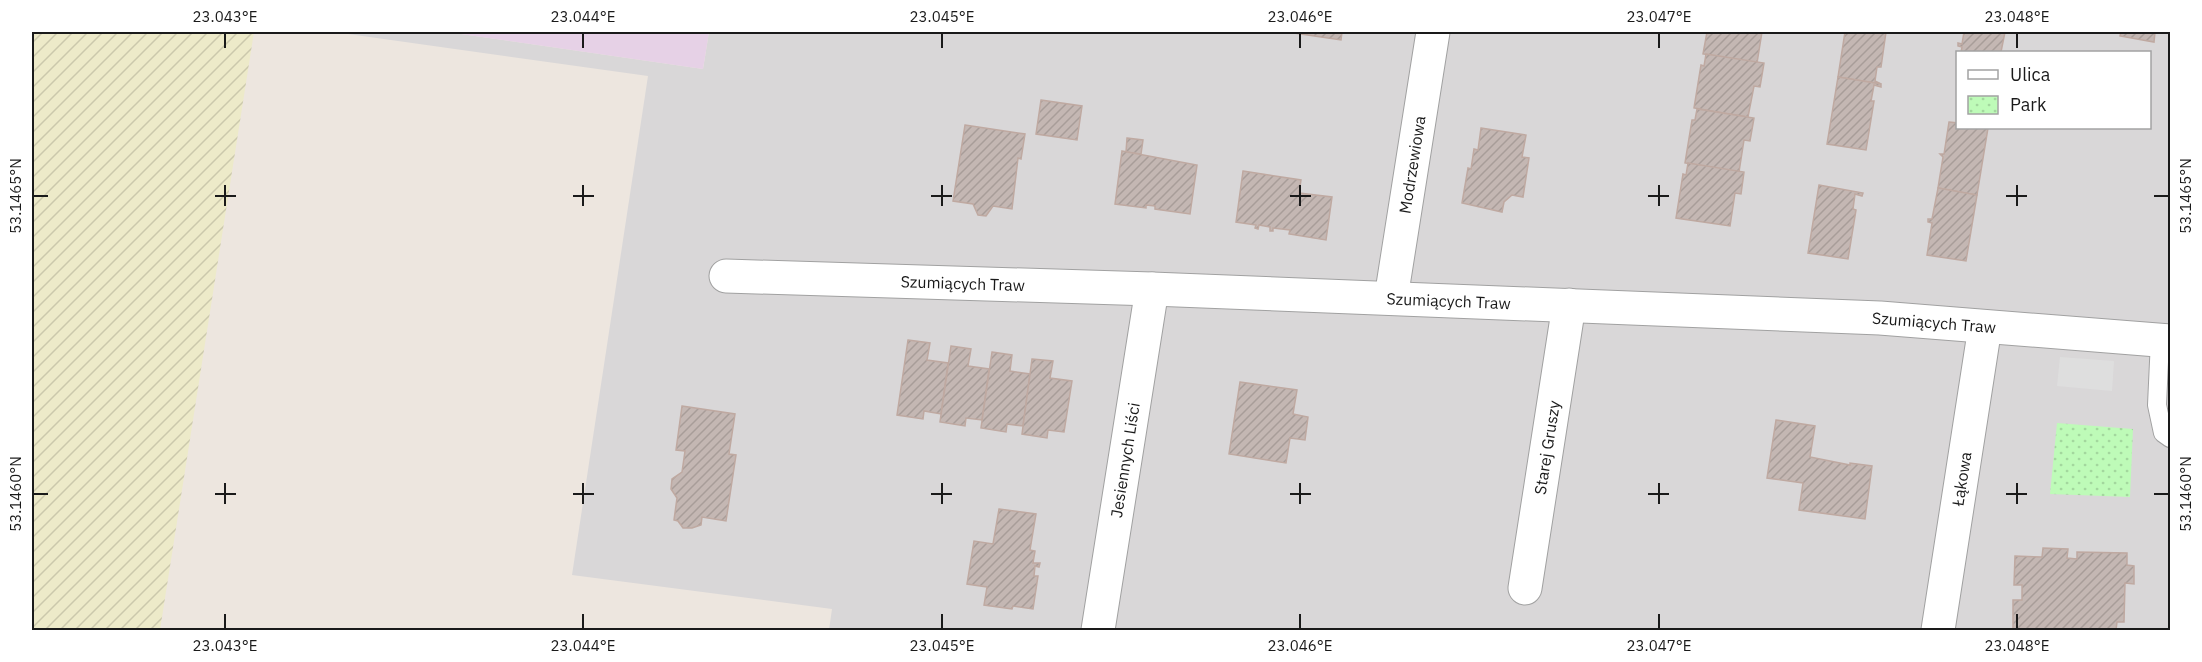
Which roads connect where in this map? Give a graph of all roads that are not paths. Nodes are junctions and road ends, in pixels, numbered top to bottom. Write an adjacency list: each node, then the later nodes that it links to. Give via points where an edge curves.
1 (1433, 32): 4 (street, Modrzewiowa)
2 (726, 276): 3 (street, Szumiących Traw)
3 (1152, 289): 4 (street, Szumiących Traw); 10 (street, Jesiennych Liści)
4 (1391, 298): 5 (street, Szumiących Traw)
5 (1569, 305): 6 (street, Szumiących Traw, via 1880,318); 9 (street, Starej Gruszy)
6 (1985, 327): 7 (street, Szumiących Traw); 11 (street, Łąkowa)
7 (2165, 341): 8 (lane, via 2157,405 2163,433)
8 (2170, 438)
9 (1525, 588)
10 (1098, 630)
11 (1938, 630)

